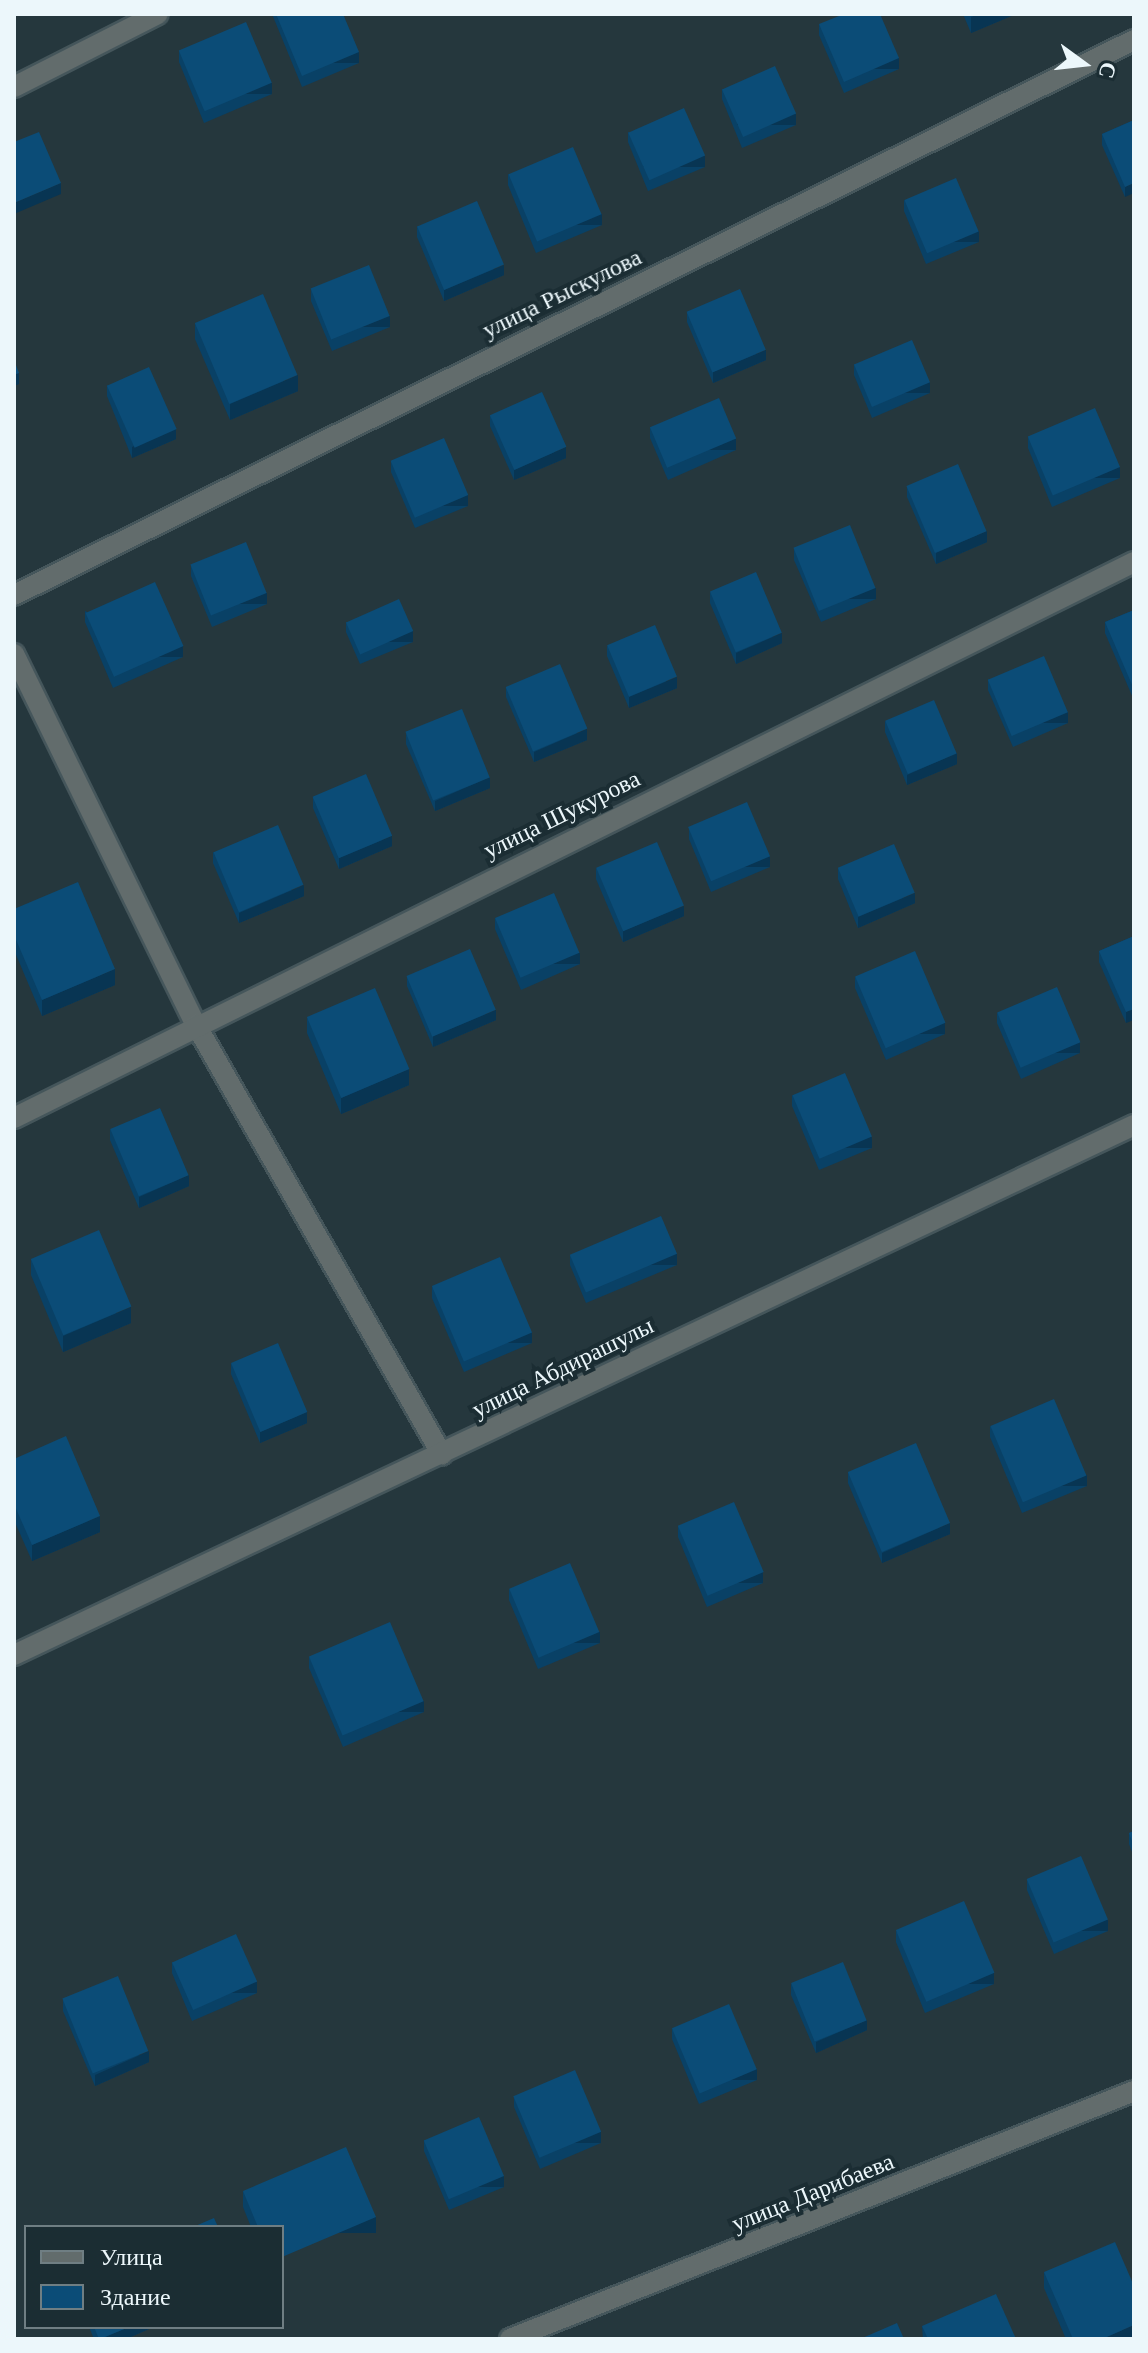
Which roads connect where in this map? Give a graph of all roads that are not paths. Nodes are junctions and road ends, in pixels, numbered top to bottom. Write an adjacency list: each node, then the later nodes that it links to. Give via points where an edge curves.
1 (158, 14): 3 (street)
2 (1134, 40): 5 (street, улица Рыскулова)
3 (14, 87)
4 (1134, 562): 7 (street, улица Шукурова)
5 (14, 595)
6 (14, 654): 7 (street)
7 (196, 1025): 8 (street, улица Шукурова); 10 (street)
8 (14, 1118)
9 (1134, 1125): 10 (street, улица Абдирашулы)
10 (442, 1455): 11 (street, улица Абдирашулы)
11 (14, 1655)
12 (1134, 2091): 13 (street, улица Дарибаева)
13 (510, 2339)

